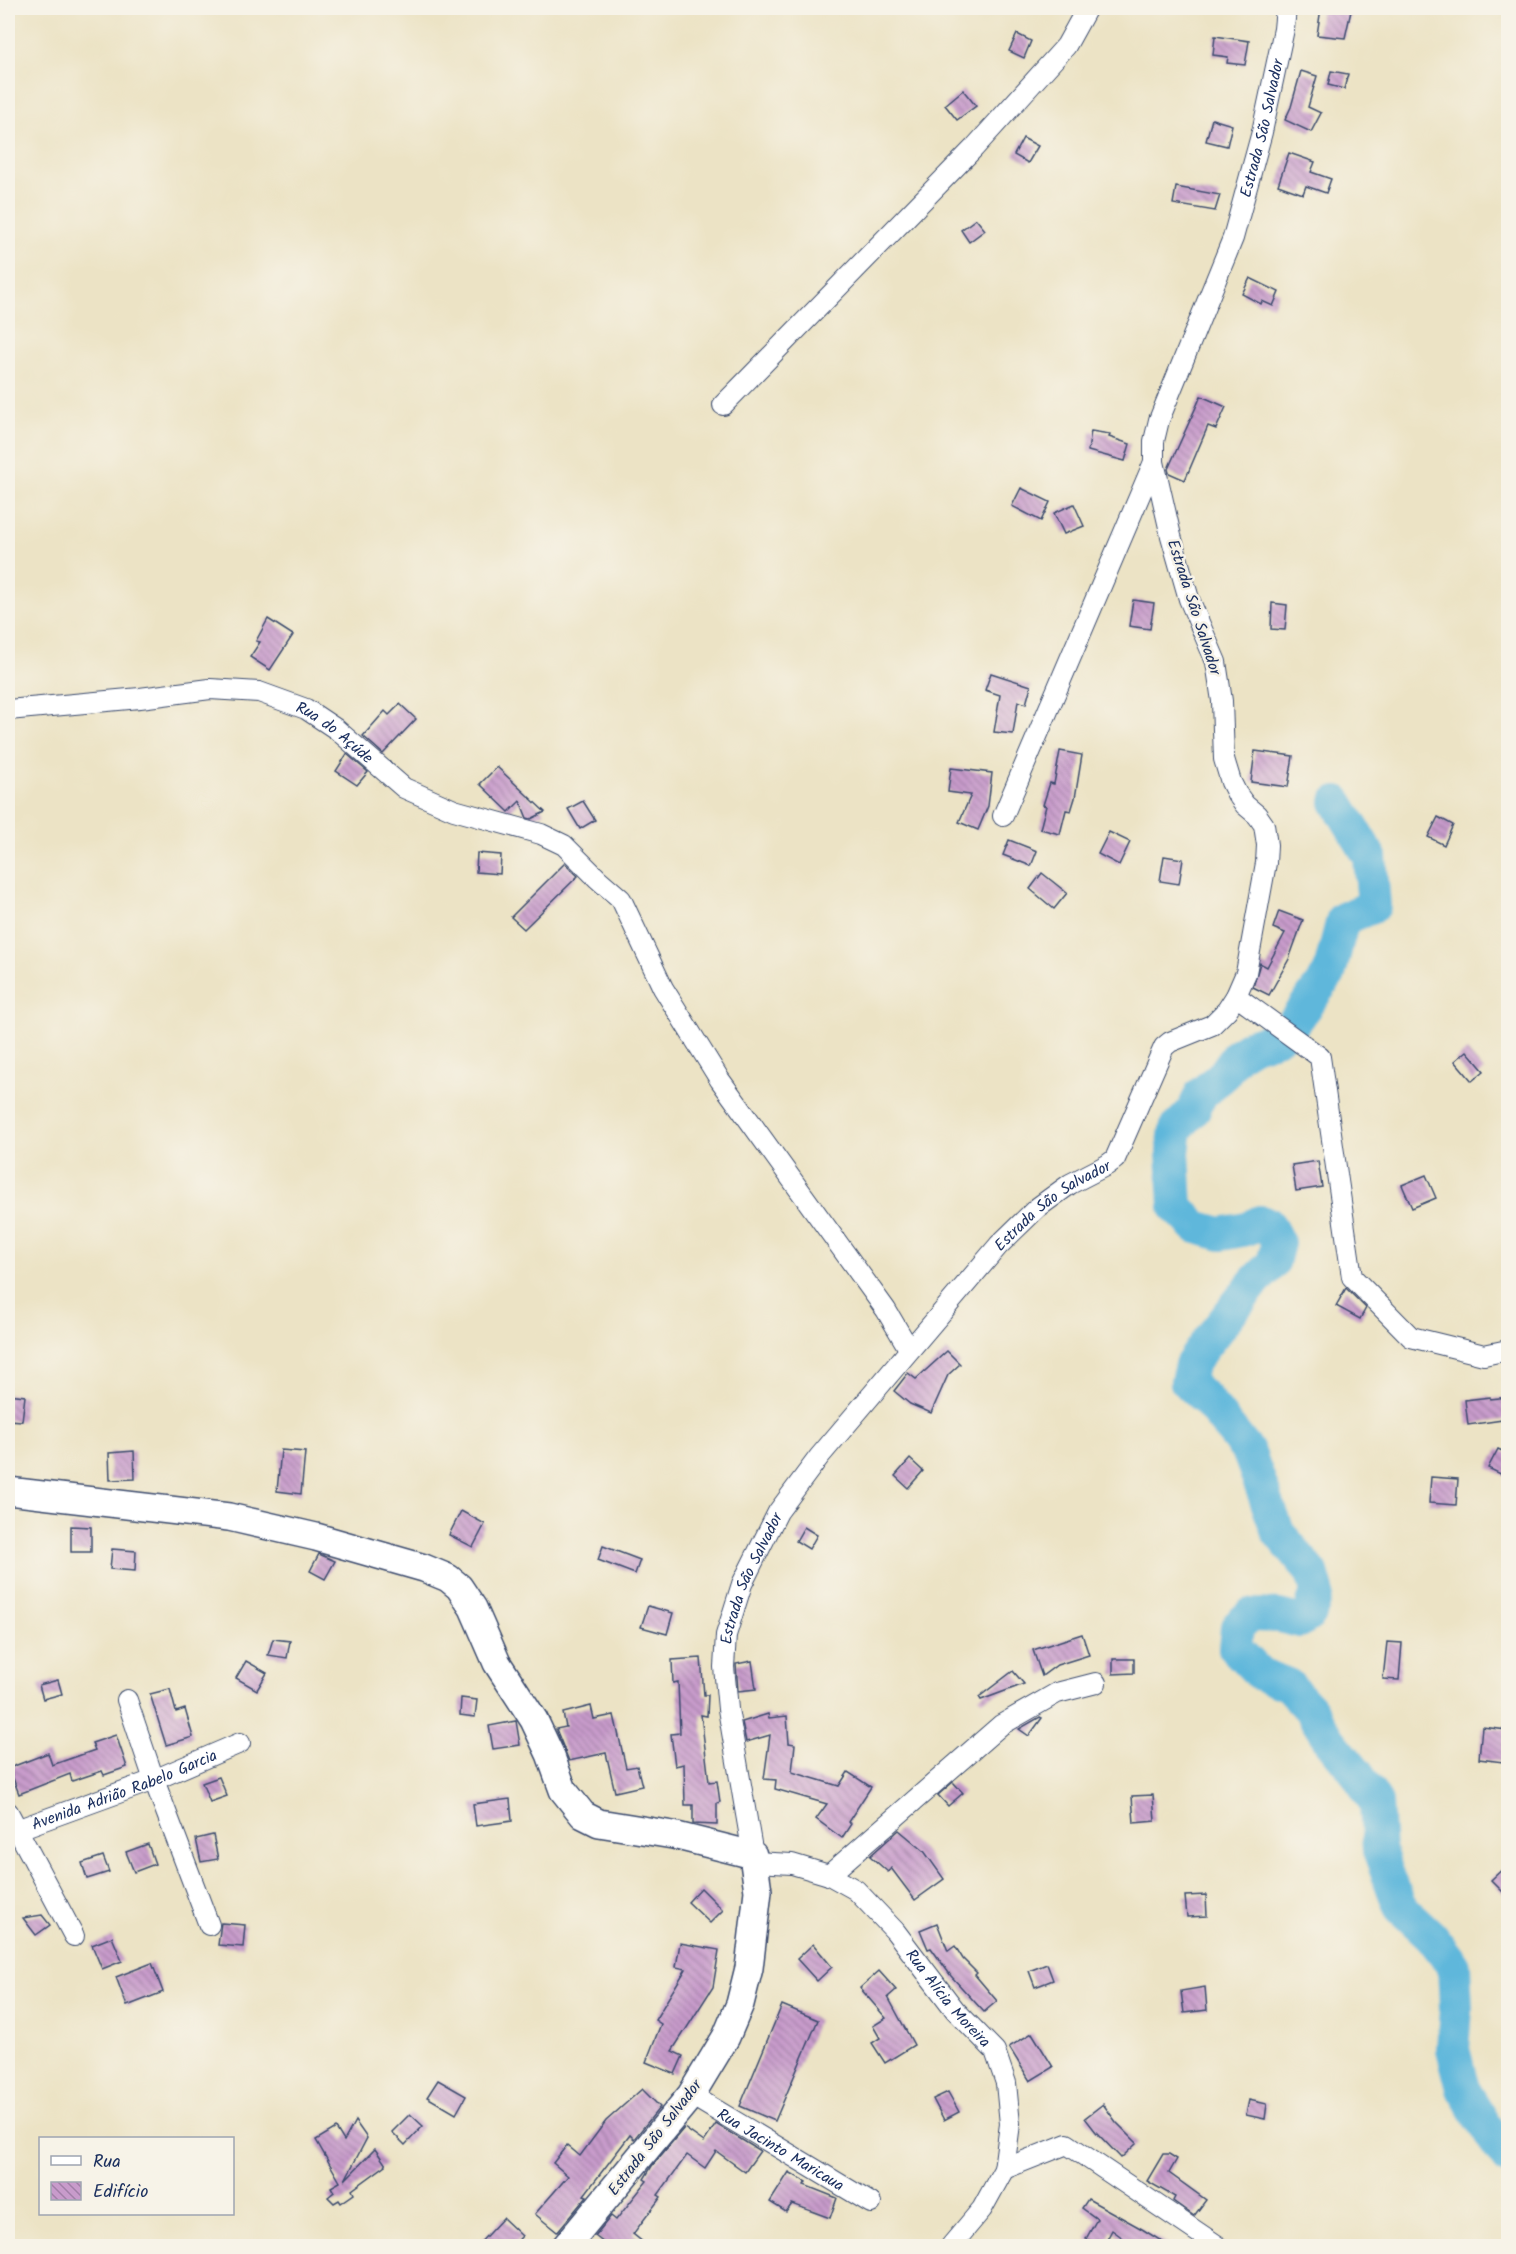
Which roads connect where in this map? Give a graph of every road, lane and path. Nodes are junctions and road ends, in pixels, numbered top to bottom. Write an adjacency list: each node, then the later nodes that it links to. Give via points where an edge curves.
1 (1087, 8): 3 (street, via 1066,46 974,148)
2 (1286, 8): 4 (street, Estrada São Salvador, via 1262,132 1233,238 1159,420)
3 (723, 405)
4 (1154, 462): 6 (street); 7 (street, Estrada São Salvador, via 1189,599 1216,662 1224,759 1231,782 1264,825 1266,863 1246,973)
5 (8, 710): 8 (street, Rua do Açúde, via 210,689 259,692 306,710 336,729 404,788 454,810 564,844 621,899 663,987 720,1080 886,1310)
6 (1003, 816)
7 (1236, 996): 8 (street, Estrada São Salvador, via 1212,1025 1164,1047 1115,1158 1037,1208 999,1245); 9 (street, via 1320,1057 1352,1277 1411,1337 1484,1355)
8 (909, 1349): 16 (street, Estrada São Salvador, via 778,1512 738,1594 726,1635 724,1667)
9 (1509, 1350)
10 (8, 1491): 16 (street, via 229,1517 327,1540 448,1578 473,1608 497,1664 534,1720 563,1790 583,1815)
11 (1096, 1683): 17 (street, via 1057,1693 1001,1725)
12 (128, 1700): 14 (street)
13 (240, 1743): 14 (street, Avenida Adrião Rabelo Garcia)
14 (154, 1780): 15 (street, Avenida Adrião Rabelo Garcia); 18 (street)
15 (10, 1825): 19 (street)
16 (754, 1858): 17 (street, Rua Alícia Moreira); 20 (street, Estrada São Salvador, via 758,1891 749,1968 740,2004 726,2037)
17 (829, 1875): 21 (street, Rua Alícia Moreira, via 856,1890 895,1931 955,2010 995,2051 1006,2083 1010,2124)
18 (209, 1925)
19 (74, 1936)
20 (691, 2095): 22 (street, Rua Jacinto Maricaua); 23 (street, Estrada São Salvador)
21 (1004, 2169): 24 (street, Rua Alícia Moreira, via 982,2209); 25 (street, via 1067,2144)
22 (871, 2203)
23 (566, 2247)
24 (951, 2247)
25 (1218, 2247)

